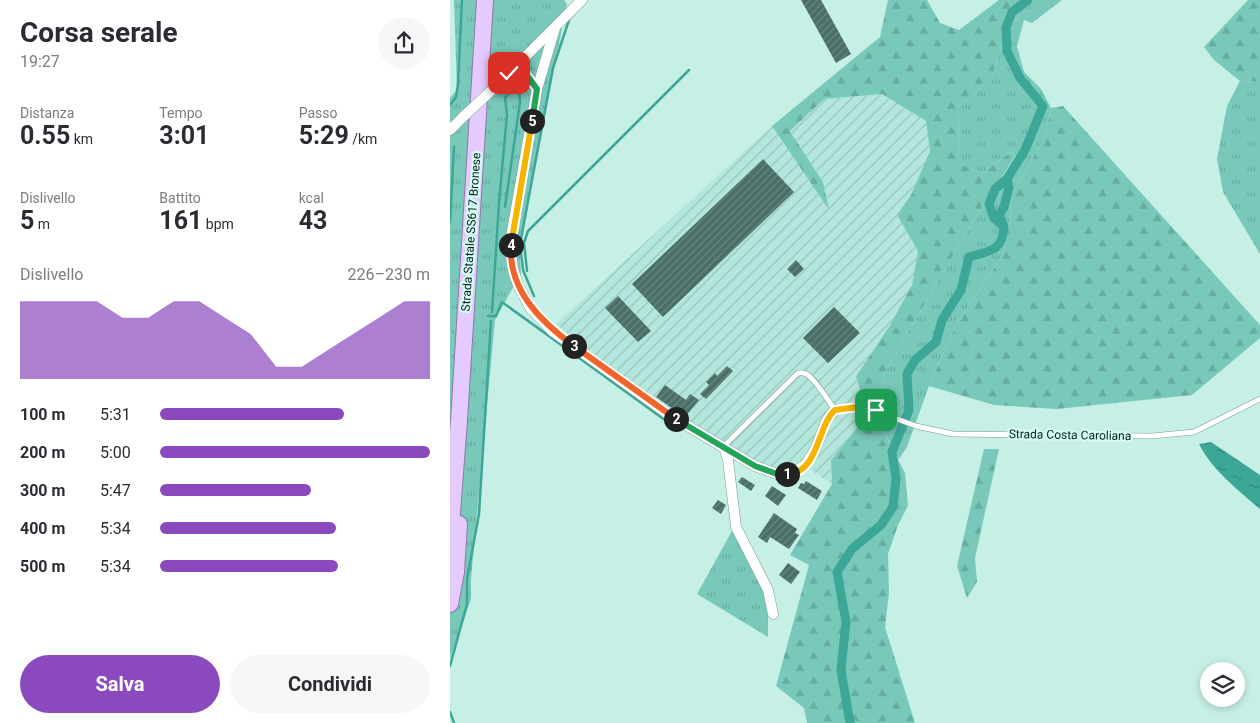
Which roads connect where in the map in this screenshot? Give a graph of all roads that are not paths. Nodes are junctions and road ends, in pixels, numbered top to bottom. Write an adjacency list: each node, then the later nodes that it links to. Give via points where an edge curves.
1 (485, 0): 13 (main road, Strada Statale SS617 Bronese)
2 (582, 0): 3 (street)
3 (555, 28): 4 (street); 7 (street)
4 (523, 60): 5 (street); 6 (street); 7 (street, via 536,64)
5 (509, 73): 6 (street); 9 (street, bridge)
6 (526, 74): 8 (street)
7 (540, 78): 8 (street)
8 (537, 89): 12 (street, via 510,251 524,298 552,330 669,415)
9 (450, 130)
10 (1260, 399): 11 (lane, Strada Costa Caroliana, via 1194,432 1152,436 953,434 916,426 876,410 858,407)
11 (835, 410): 12 (street, via 827,420 811,458 793,474 777,474 755,466); 12 (lane, via 811,378 806,373 798,373)
12 (724, 446): 17 (street, via 736,527 768,590)
13 (456, 465): 14 (main road); 15 (main road); 16 (main road, via 459,530)
14 (450, 495)
15 (450, 538)
16 (450, 604)
17 (773, 614)

